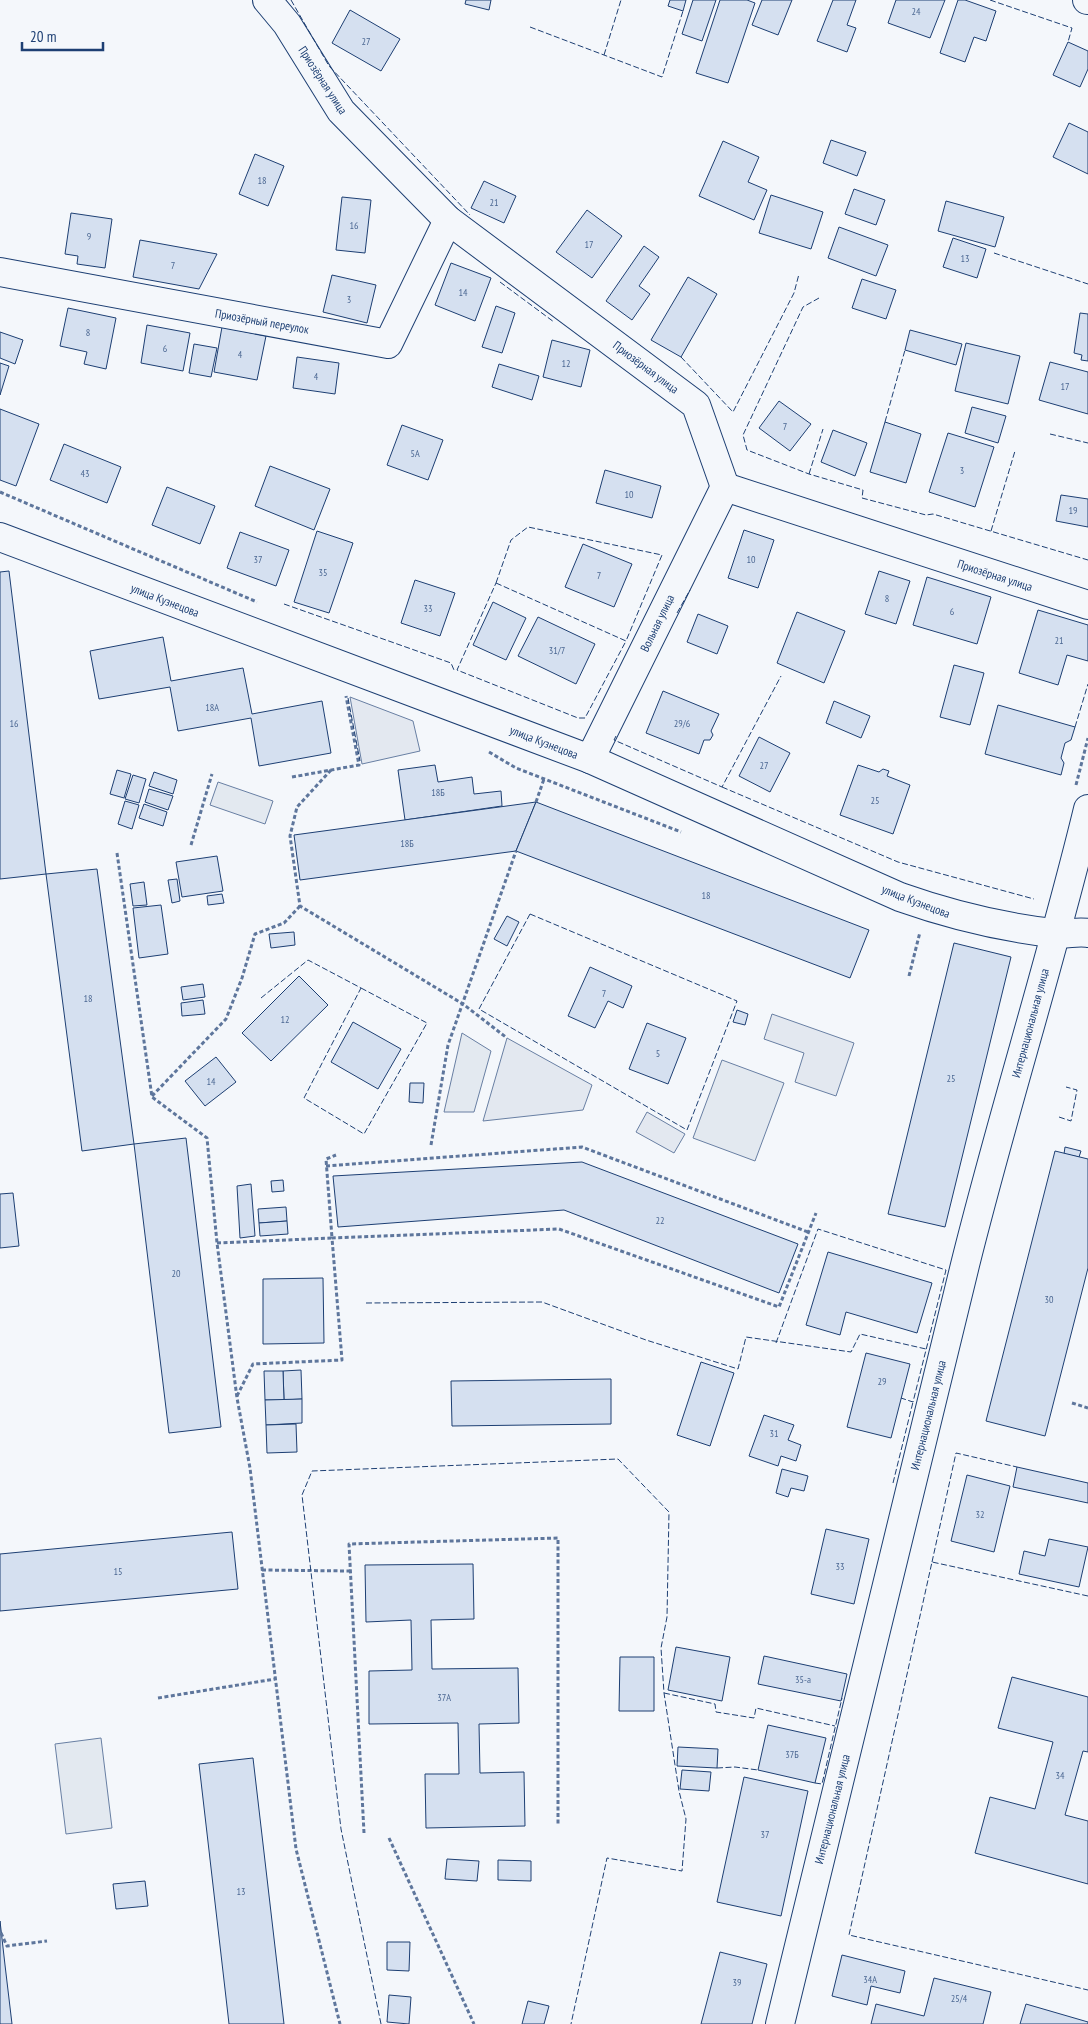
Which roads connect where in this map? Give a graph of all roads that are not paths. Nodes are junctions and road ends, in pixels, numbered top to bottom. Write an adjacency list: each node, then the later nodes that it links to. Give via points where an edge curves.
1 (267, 0): 2 (street, Приозёрная улица, via 287,24 341,111)
2 (448, 220): 3 (street, Приозёрный переулок, via 388,344); 4 (street, Приозёрная улица, via 696,404)
3 (0, 272)
4 (725, 487): 6 (street, Приозёрная улица); 7 (street, Вольная улица)
5 (0, 537): 7 (street, улица Кузнецова)
6 (1088, 605)
7 (590, 759): 10 (street, улица Кузнецова, via 900,897 949,914 1003,927)
8 (1088, 809): 10 (street, Интернациональная улица)
9 (1088, 932): 10 (street, улица Кузнецова)
10 (1057, 934): 11 (street, Интернациональная улица, via 966,1264)
11 (780, 2024)

